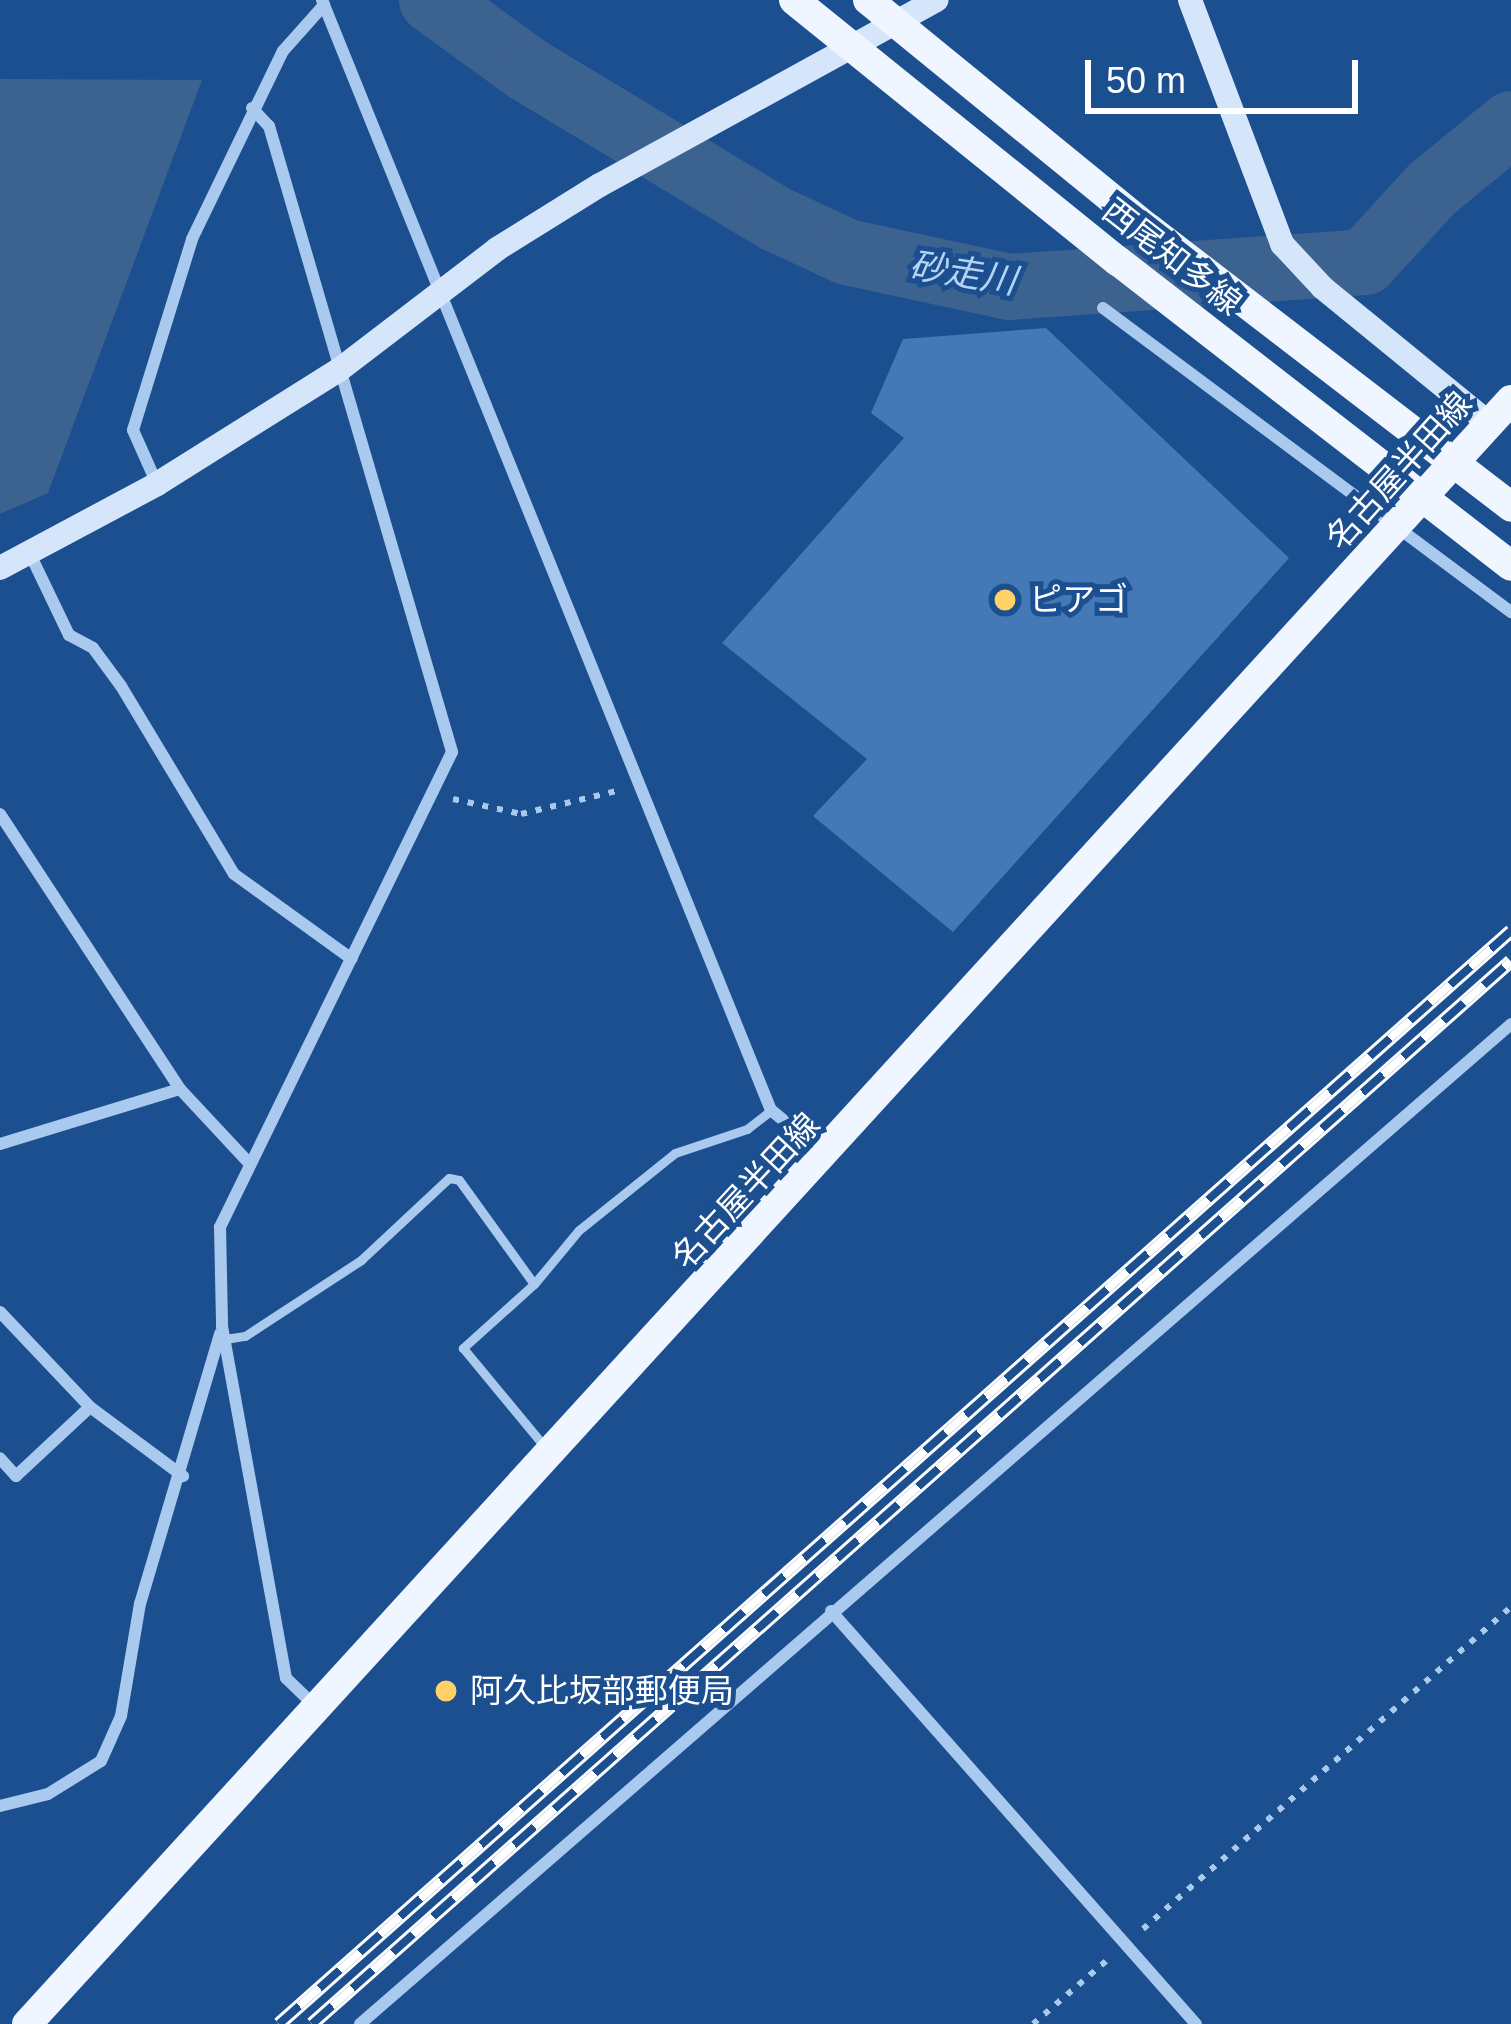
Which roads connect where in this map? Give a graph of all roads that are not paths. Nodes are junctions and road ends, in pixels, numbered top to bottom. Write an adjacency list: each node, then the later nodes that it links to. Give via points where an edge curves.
1 (794, 0): 7 (main road, 西尾知多線)
2 (868, 0): 6 (main road, 西尾知多線)
3 (937, 0): 6 (street)
4 (1190, 0): 13 (street, via 1282,244 1323,288)
5 (323, 2): 8 (street); 9 (street)
6 (893, 21): 7 (street); 15 (main road, 西尾知多線, bridge)
7 (847, 46): 9 (street, via 625,170); 18 (main road, 西尾知多線, bridge)
8 (252, 108): 11 (street, via 269,125); 14 (street, via 192,239 139,397 137,452)
9 (442, 290): 11 (street); 25 (street)
10 (1103, 308): 16 (street)
11 (339, 370): 14 (street); 22 (street, via 452,752)
12 (1511, 400): 13 (main road, 名古屋半田線)
13 (1490, 424): 16 (main road, 名古屋半田線)
14 (157, 484): 17 (street)
15 (1511, 507)
16 (1396, 527): 20 (street); 27 (main road, 名古屋半田線)
17 (30, 554): 19 (street); 22 (street, via 69,635 93,648 121,686 234,874)
18 (1511, 566)
19 (0, 568)
20 (1511, 612)
21 (0, 814): 24 (street)
22 (352, 959): 28 (street)
23 (1511, 1024): 36 (street)
24 (179, 1089): 26 (street); 28 (street)
25 (771, 1109): 27 (street); 29 (lane, via 747,1129 675,1153 579,1230)
26 (0, 1144)
27 (826, 1156): 33 (main road, 名古屋半田線)
28 (250, 1165): 31 (street, via 220,1227)
29 (534, 1284): 31 (lane, via 459,1180 449,1178 362,1260 245,1336); 33 (lane, via 464,1348)
30 (0, 1312): 32 (street)
31 (224, 1332): 35 (street); 37 (street, via 286,1678)
32 (89, 1407): 34 (street, via 16,1476); 35 (street)
33 (553, 1454): 37 (main road, 名古屋半田線)
34 (0, 1458)
35 (183, 1476): 38 (street, via 140,1604 121,1717 101,1761 48,1794)
36 (831, 1611): 40 (street); 41 (street)
37 (318, 1708): 39 (main road, 名古屋半田線)
38 (0, 1806)
39 (27, 2024)
40 (360, 2024)
41 (1196, 2024)

